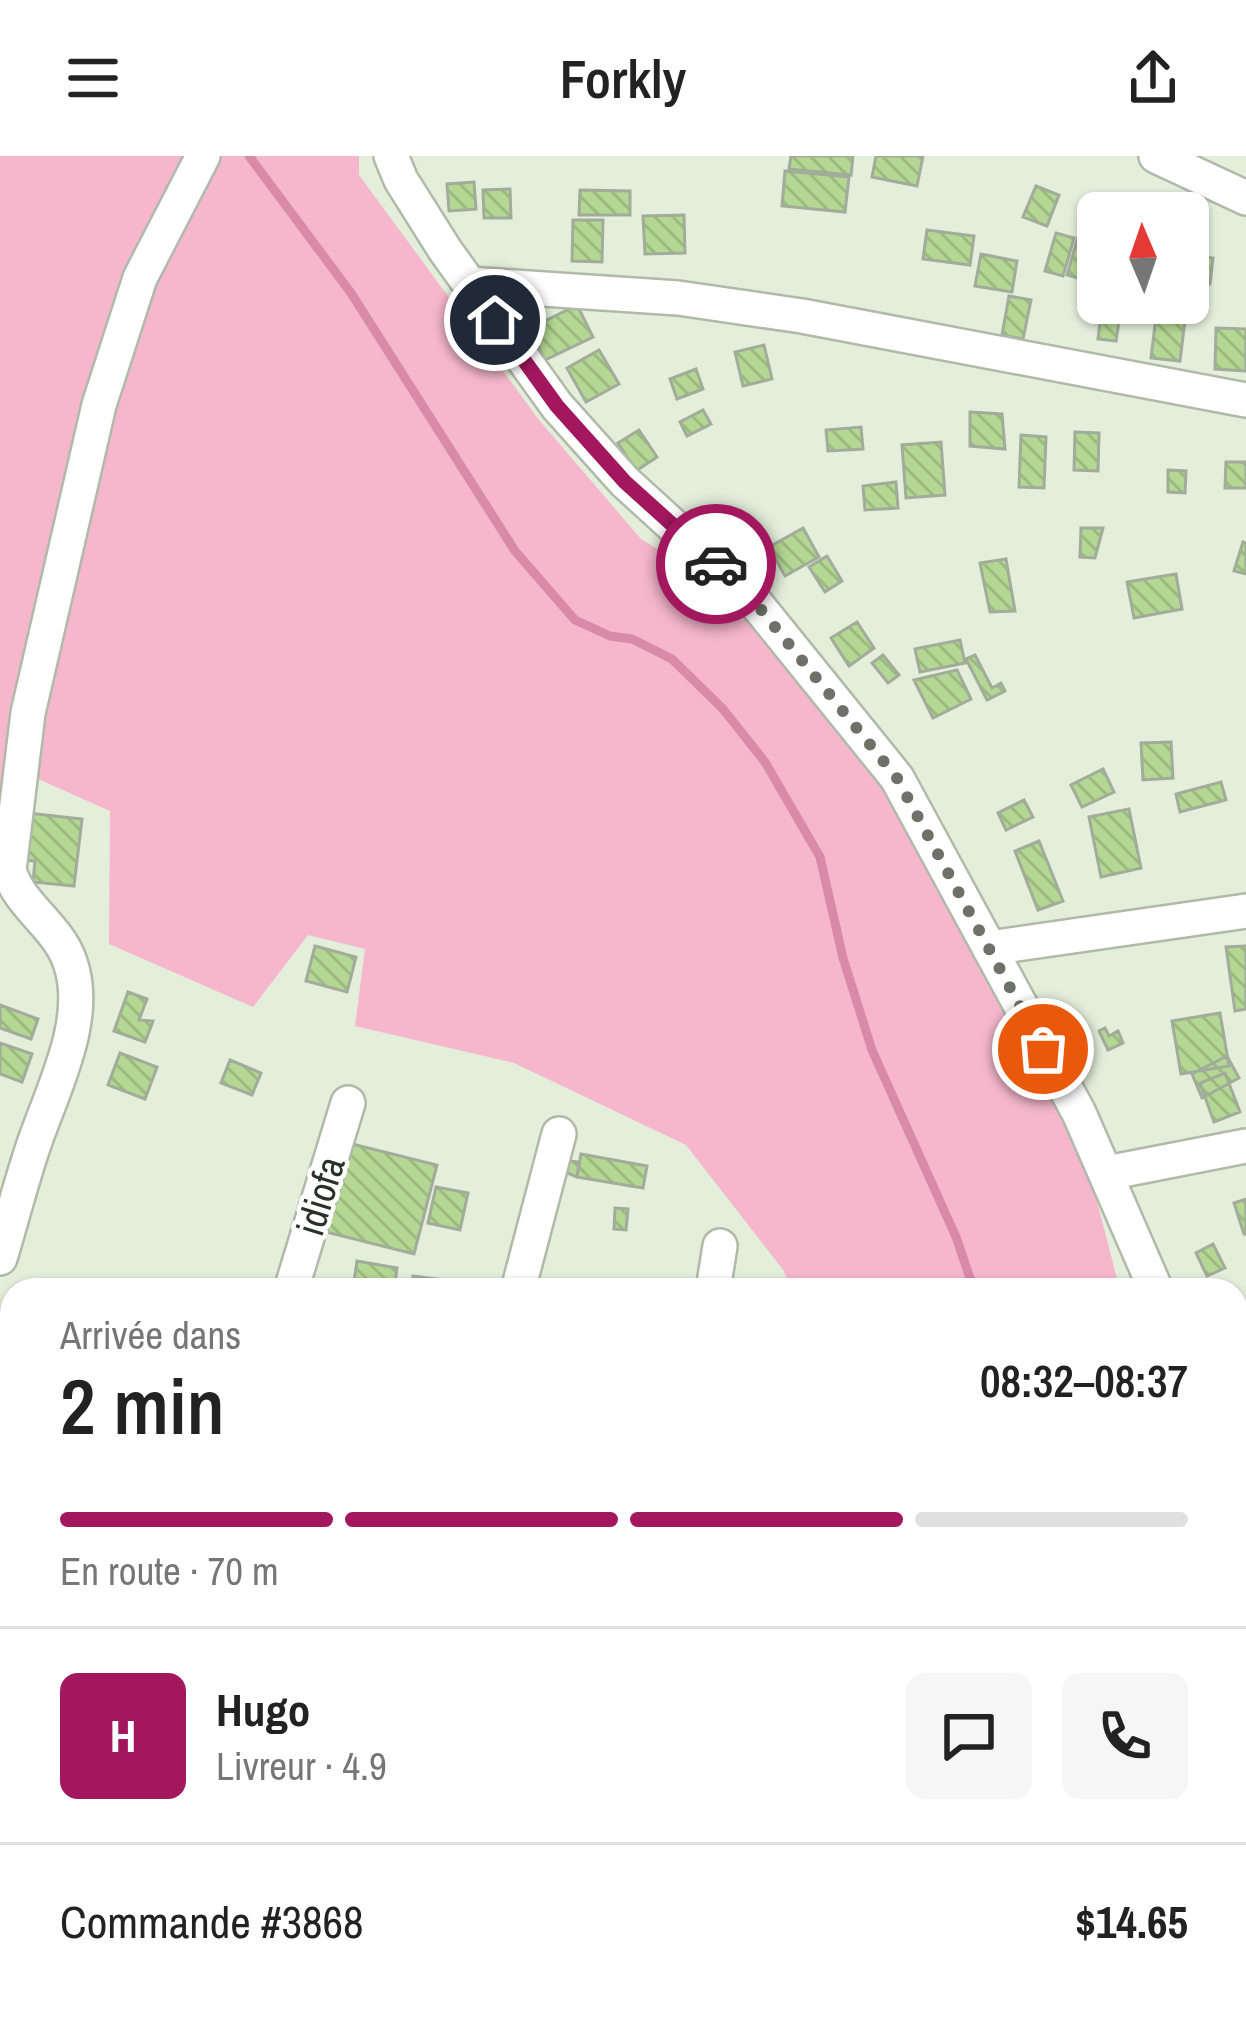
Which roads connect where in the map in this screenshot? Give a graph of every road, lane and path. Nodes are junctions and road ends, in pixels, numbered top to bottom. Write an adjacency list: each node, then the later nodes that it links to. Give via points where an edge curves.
1 (203, 156): 14 (street, via 140,278 99,405 28,713 9,870 54,930 77,984 67,1047)
2 (391, 156): 5 (street)
3 (1156, 156): 4 (street)
4 (1246, 198)
5 (469, 284): 6 (street, via 802,316); 8 (street, via 557,406 625,482 750,596 876,747)
6 (1246, 400)
7 (1246, 910): 8 (street)
8 (988, 948): 12 (street)
9 (348, 1103): 15 (street, idiofa)
10 (559, 1134): 16 (street)
11 (1246, 1146): 12 (street)
12 (1107, 1173): 18 (street)
13 (719, 1246): 17 (street)
14 (0, 1258)
15 (296, 1278)
16 (521, 1278)
17 (714, 1278)
18 (1151, 1278)

